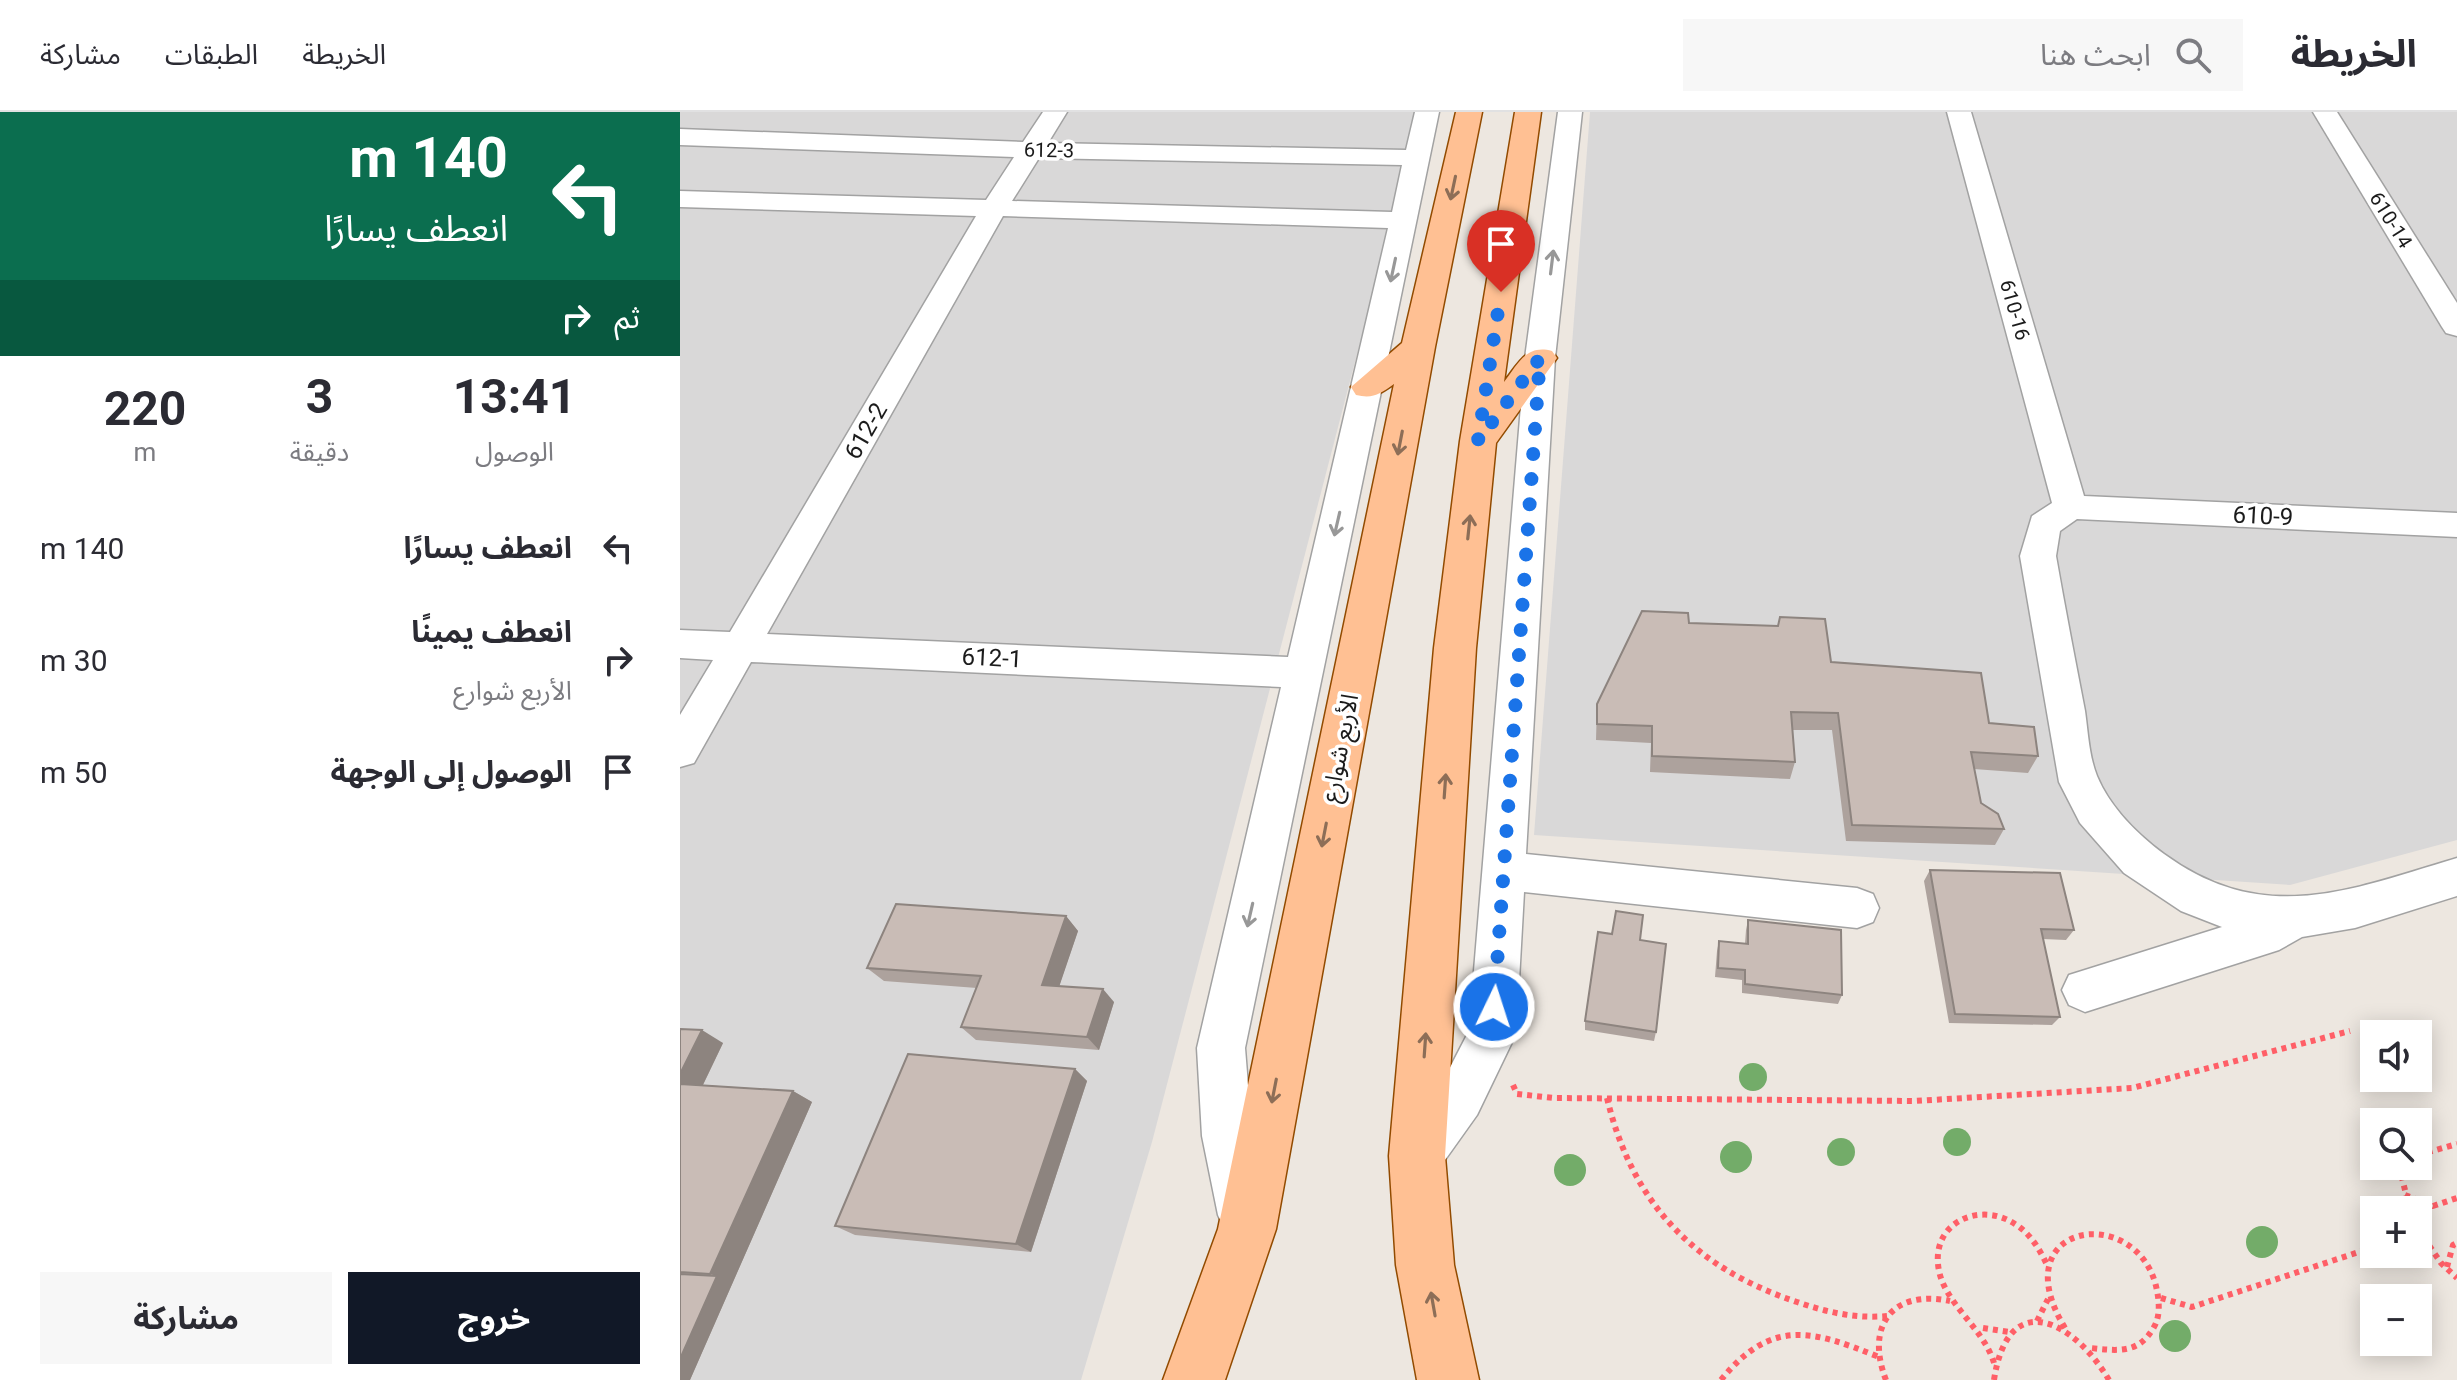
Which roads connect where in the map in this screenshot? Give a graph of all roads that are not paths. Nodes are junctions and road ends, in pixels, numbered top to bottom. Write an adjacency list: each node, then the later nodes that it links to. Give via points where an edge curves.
1 (698, 112): 9 (street)
2 (1055, 112): 11 (street, 612-2)
3 (1427, 112): 12 (street)
4 (1469, 112): 17 (main road, الأربع شوارع, one-way to 17)
5 (1528, 112): 20 (main road)
6 (1570, 112): 18 (street, one-way to 6)
7 (1959, 112): 21 (street, 610-16)
8 (2325, 112): 16 (street, 610-14)
9 (680, 130)
10 (680, 137): 11 (street, 612-3)
11 (1031, 150): 12 (street, 612-3); 14 (street, 612-2)
12 (1417, 158): 15 (street)
13 (680, 199): 14 (street)
14 (995, 207): 15 (street); 24 (street, 612-2)
15 (1404, 220): 19 (street, one-way to 19)
16 (2457, 327)
17 (1418, 347): 19 (main road); 33 (main road, الأربع شوارع, one-way to 33)
18 (1540, 358): 20 (main road); 27 (street)
19 (1368, 387): 25 (street, one-way to 25)
20 (1478, 441): 32 (main road, one-way to 20, via 1455,648)
21 (2070, 507): 22 (street, 610-9); 30 (street, via 2044,525 2038,556 2079,782 2104,827 2168,882 2214,905)
22 (2457, 525)
23 (680, 644): 24 (street, 612-1)
24 (740, 647): 25 (street, 612-1); 26 (street, 612-2)
25 (1304, 673): 33 (street, one-way to 33, via 1221,1048 1227,1136)
26 (680, 751)
27 (1504, 871): 29 (street); 32 (street, via 1492,1034 1460,1098)
28 (2457, 877): 30 (street, via 2345,909)
29 (1857, 908)
30 (2292, 918): 31 (street, via 2279,930)
31 (2085, 990)
32 (1417, 1156): 35 (main road, one-way to 32, via 1425,1265)
33 (1247, 1229): 34 (main road, الأربع شوارع)
34 (1194, 1380)
35 (1448, 1380)

